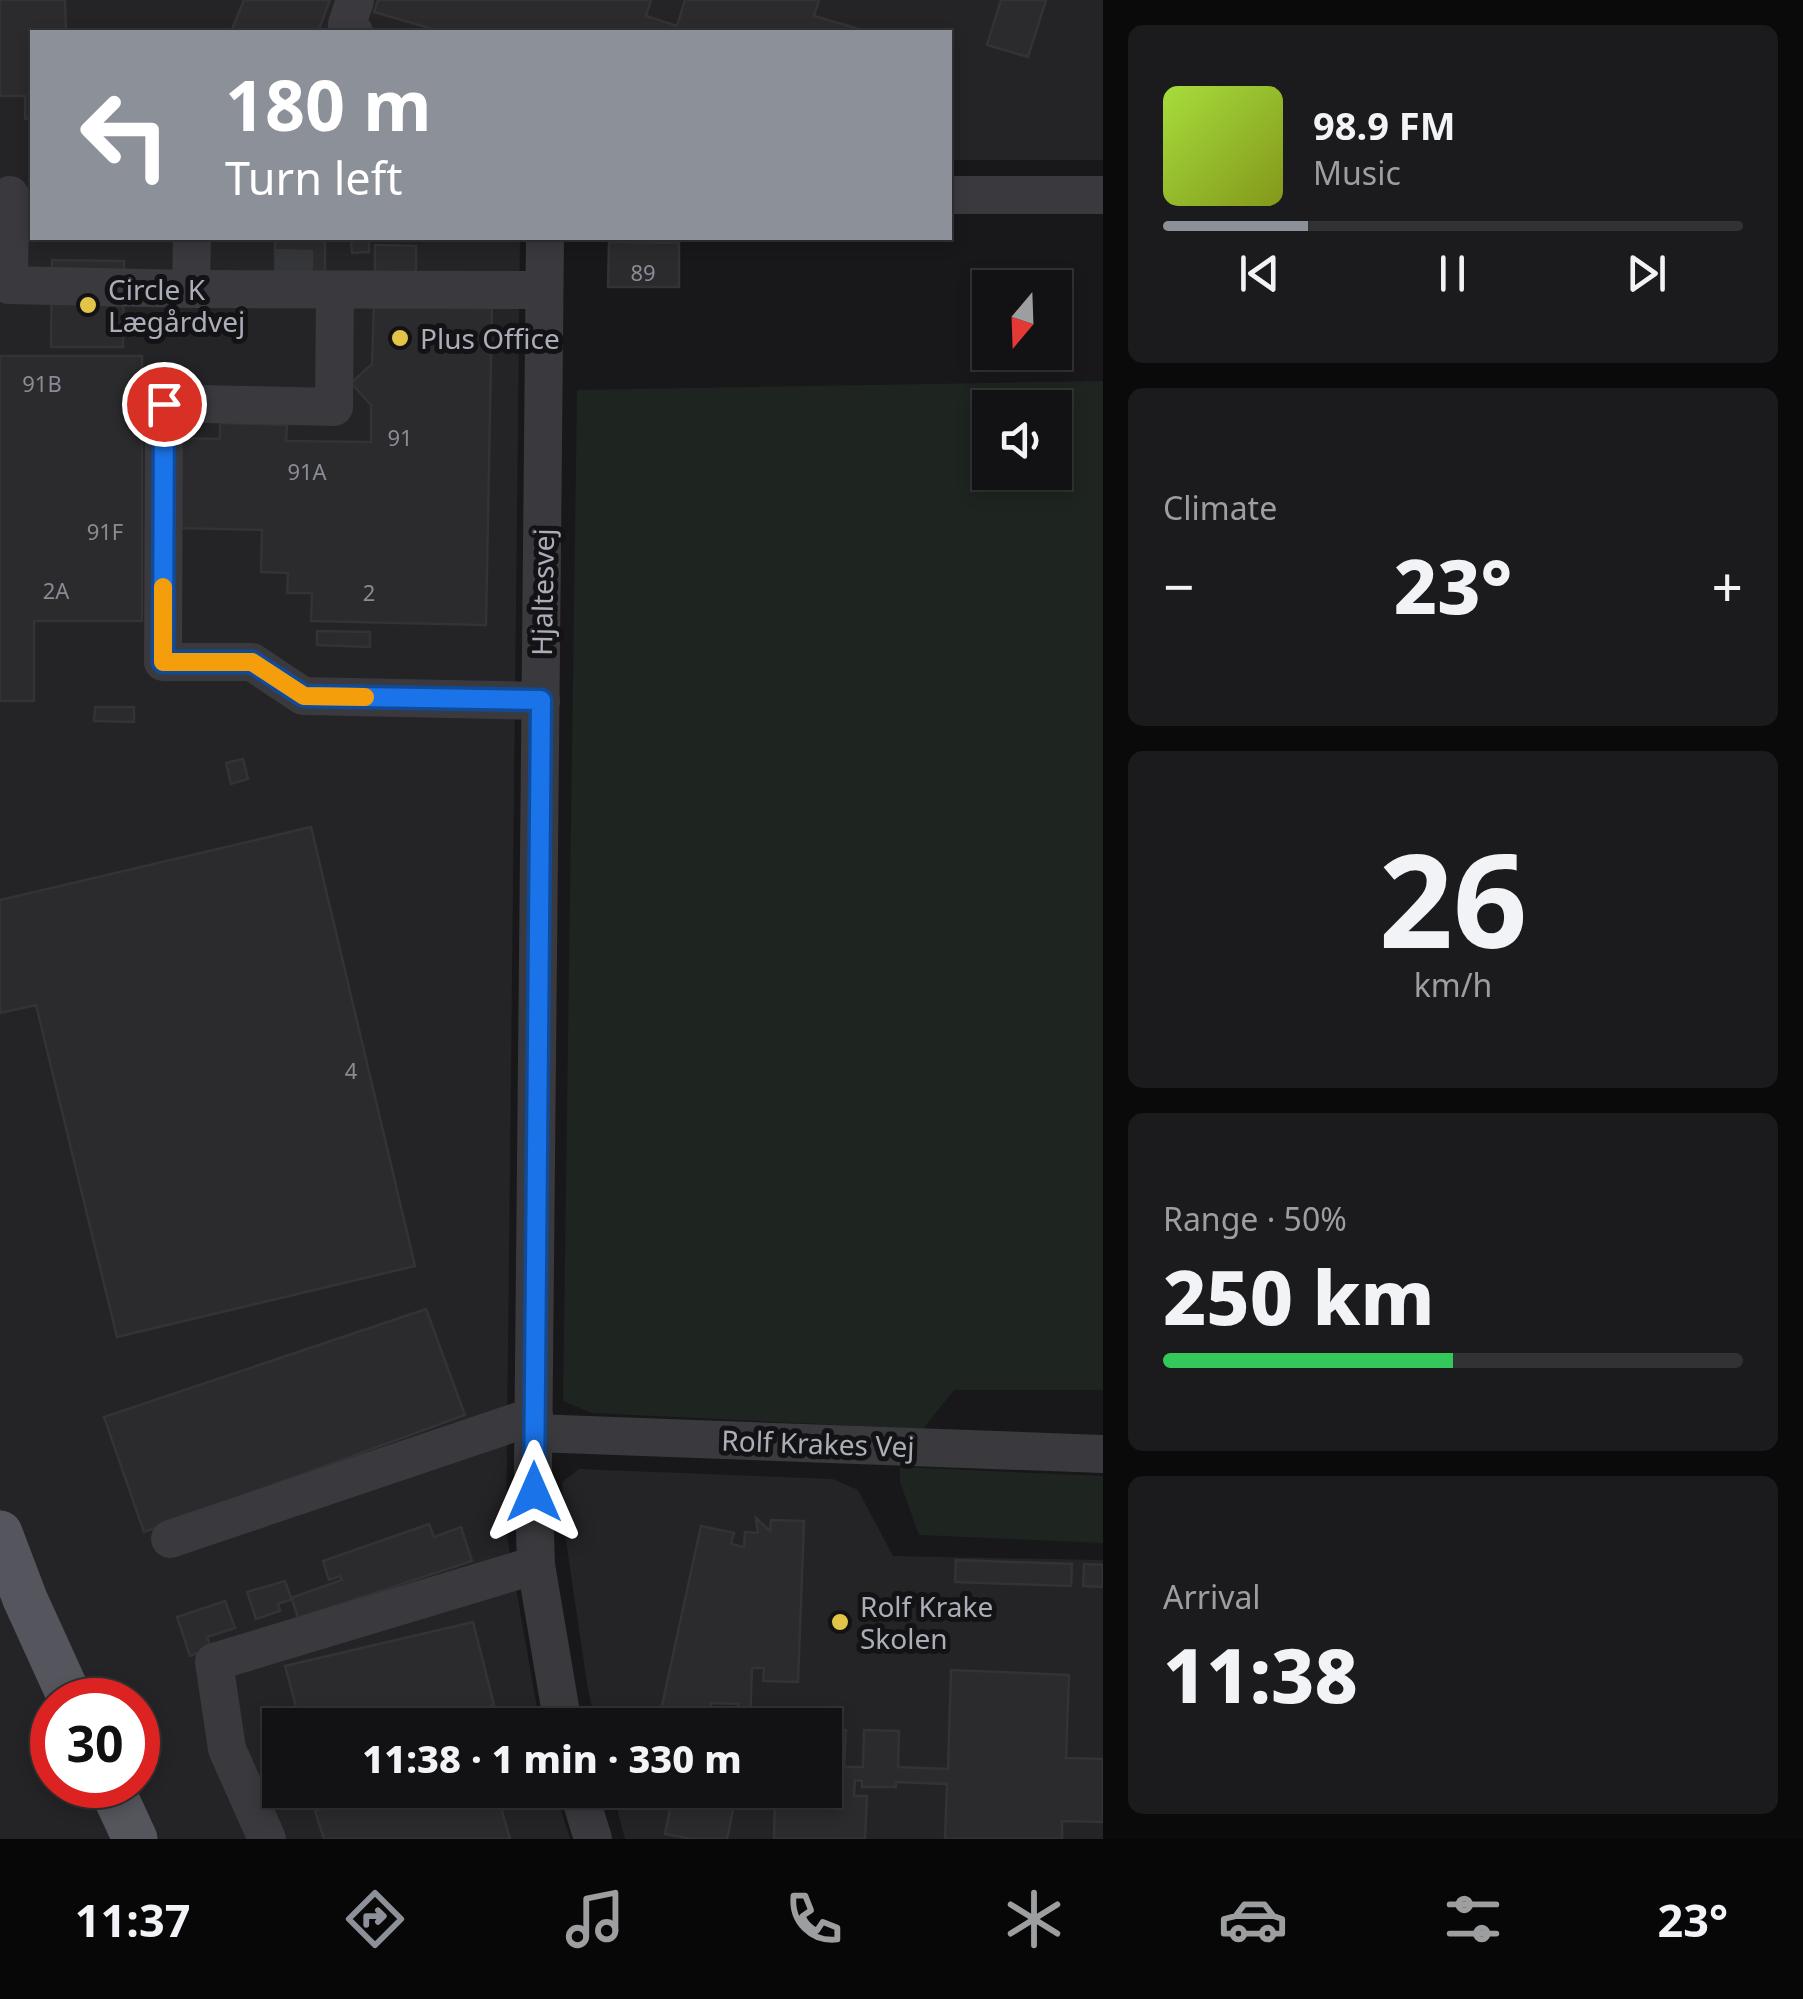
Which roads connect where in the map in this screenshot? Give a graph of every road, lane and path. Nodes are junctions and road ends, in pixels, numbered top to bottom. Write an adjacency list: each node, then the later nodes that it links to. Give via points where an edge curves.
1 (355, 0): 2 (street)
2 (352, 30)
3 (14, 195): 7 (street)
4 (952, 195): 5 (street)
5 (1103, 195)
6 (545, 240): 11 (street, Hjaltesvej)
7 (5, 260): 8 (street, via 9,285)
8 (191, 263): 9 (street); 10 (street)
9 (275, 268)
10 (336, 283): 11 (street); 12 (street, via 334,407 164,404 163,662 252,662 304,696)
11 (544, 290): 12 (street, Hjaltesvej)
12 (541, 700): 13 (street, Hjaltesvej)
13 (534, 1424): 14 (street, Rolf Krakes Vej); 16 (street); 17 (street, Hjaltesvej)
14 (1103, 1454)
15 (0, 1533): 18 (main road)
16 (170, 1539)
17 (536, 1565): 19 (street, Hjaltesvej); 23 (street, via 214,1662 227,1749)
18 (61, 1678)
19 (560, 1708)
20 (121, 1808): 22 (main road)
21 (584, 1808): 24 (street)
22 (135, 1839)
23 (267, 1839)
24 (594, 1839)

